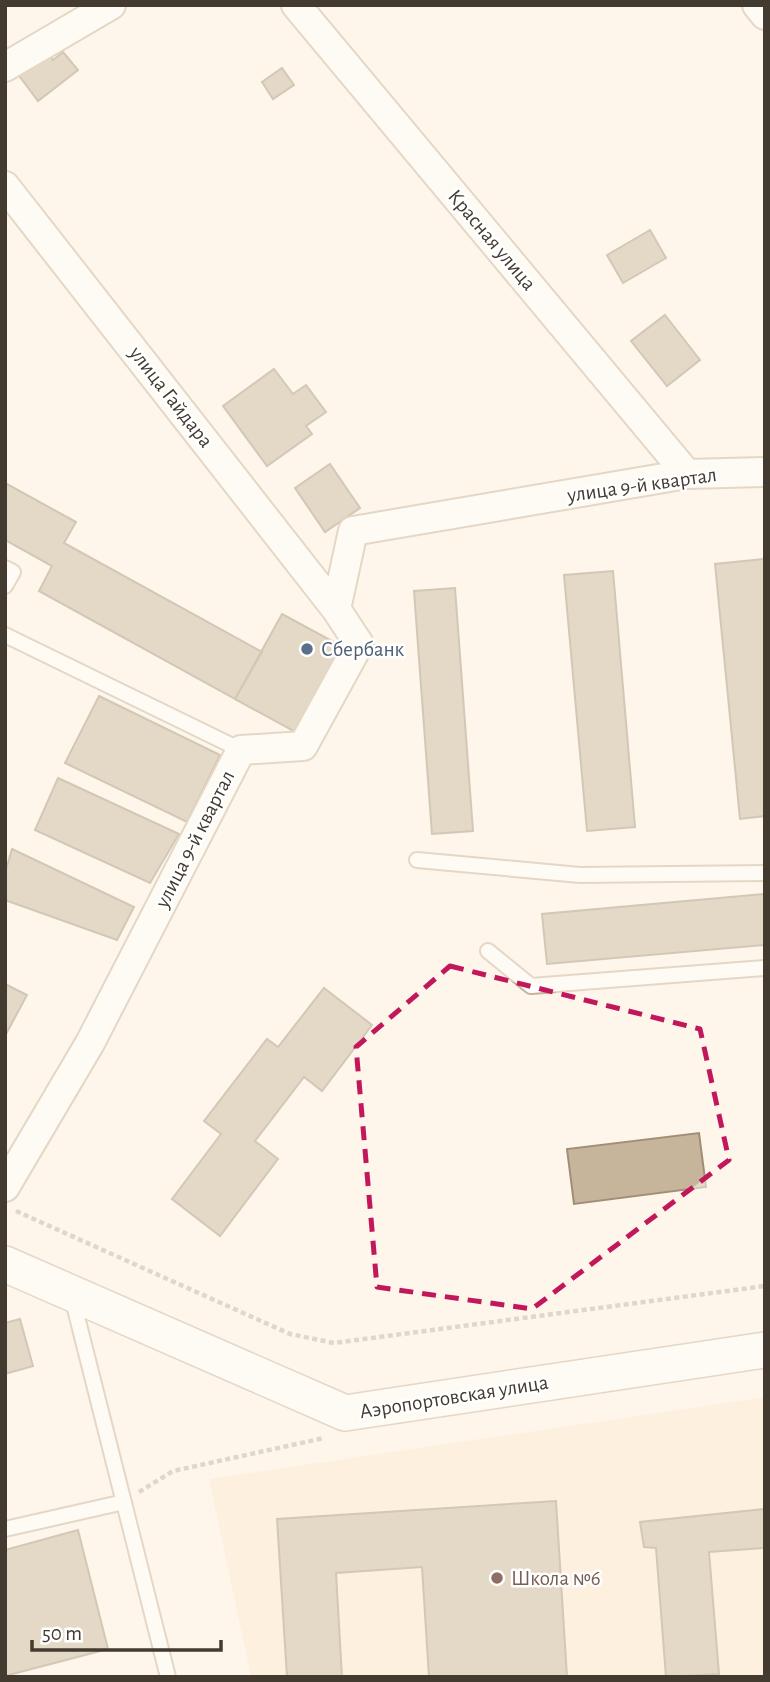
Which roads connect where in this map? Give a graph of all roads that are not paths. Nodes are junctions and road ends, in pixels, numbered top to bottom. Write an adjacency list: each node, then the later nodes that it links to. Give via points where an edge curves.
1 (111, 5): 5 (street)
2 (296, 5): 8 (street, Красная улица)
3 (757, 5): 4 (street)
4 (765, 15)
5 (5, 67)
6 (5, 186): 11 (street, улица Гайдара)
7 (765, 472): 8 (street, улица 9-й квартал)
8 (687, 474): 11 (street, улица 9-й квартал, via 353,531)
9 (5, 568): 10 (lane, via 13,572)
10 (5, 586)
11 (336, 609): 13 (street, улица 9-й квартал, via 359,644 303,746)
12 (5, 635): 13 (lane)
13 (241, 750): 18 (street, улица 9-й квартал)
14 (417, 860): 15 (lane, via 580,875)
15 (765, 873)
16 (488, 951): 17 (lane, via 531,986)
17 (765, 968)
18 (7, 1197)
19 (5, 1264): 20 (street, Аэропортовская улица)
20 (71, 1292): 21 (street, Аэропортовская улица, via 345,1413); 22 (lane)
21 (765, 1350)
22 (124, 1502): 23 (lane); 24 (lane)
23 (5, 1529)
24 (168, 1677)

